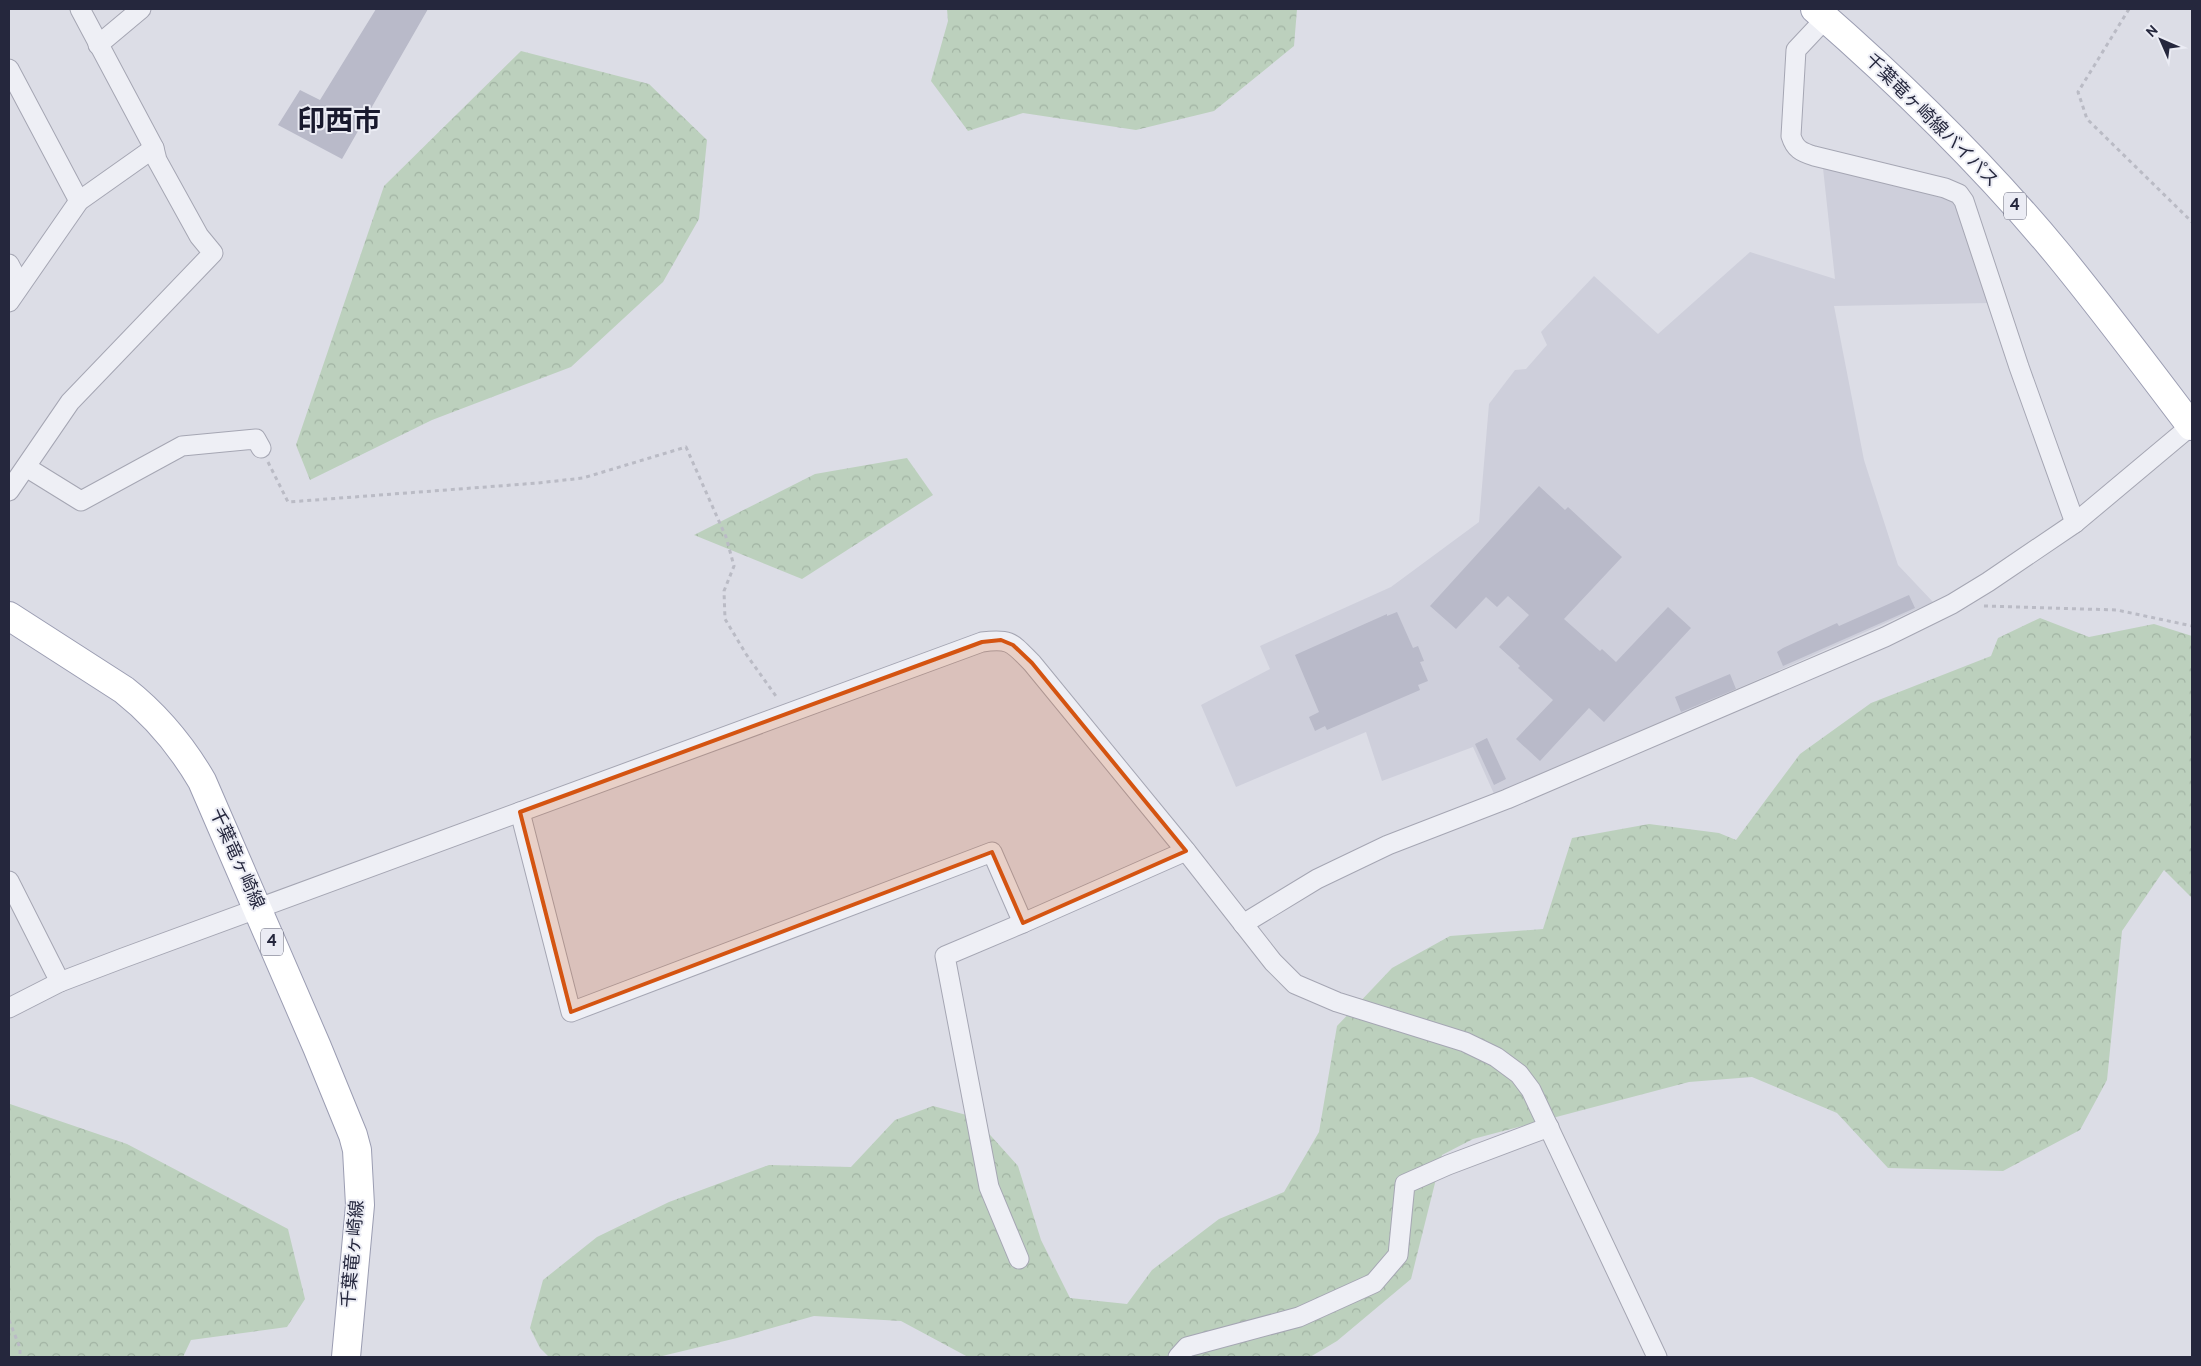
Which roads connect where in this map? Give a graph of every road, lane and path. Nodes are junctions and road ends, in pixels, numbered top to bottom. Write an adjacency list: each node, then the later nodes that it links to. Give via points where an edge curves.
1 (80, 9): 5 (street)
2 (141, 9): 5 (street)
3 (2129, 9): 9 (path, via 2078,92 2087,119)
4 (1820, 13): 13 (main road, 千葉竜ヶ崎線バイパス / 4, via 1887,74 1998,186 2123,335); 17 (street, via 1796,50 1791,136 1794,146 1814,156 1959,194)
5 (98, 45): 7 (street)
6 (9, 68): 8 (street)
7 (154, 148): 8 (street); 15 (street, via 199,236 213,254 70,402)
8 (79, 201): 11 (street)
9 (2192, 222)
10 (9, 264): 11 (street)
11 (20, 285): 12 (street)
12 (9, 302)
13 (2191, 426): 17 (street)
14 (261, 448): 15 (street, via 256,439 182,446 81,501); 21 (path, via 288,502 583,478 686,447 726,537 734,566 724,591 725,619)
15 (26, 467): 16 (street)
16 (9, 491)
17 (2075, 523): 18 (street)
18 (1952, 604): 20 (path, via 2117,610); 27 (street, via 1885,637 1507,799 1373,852 1317,879)
19 (9, 616): 25 (main road, 千葉竜ヶ崎線 / 4, via 124,690 177,741 202,781)
20 (2192, 626)
21 (790, 714): 22 (street); 23 (street, via 982,642 1001,640 1014,644)
22 (520, 812): 25 (street); 26 (street, via 572,1012 992,852)
23 (1186, 851): 26 (street); 27 (street)
24 (9, 881): 28 (street)
25 (258, 908): 28 (street); 34 (main road, 千葉竜ヶ崎線 / 4, via 357,1150 360,1206)
26 (1023, 922): 31 (street, via 945,956 988,1187)
27 (1244, 924): 30 (street, via 1295,984 1337,1002 1465,1042 1496,1057 1519,1074 1531,1090)
28 (60, 982): 29 (street)
29 (9, 1008)
30 (1549, 1127): 35 (street, via 1405,1184 1398,1255 1374,1284 1299,1317 1187,1347); 36 (street)
31 (1019, 1259)
32 (9, 1320): 33 (path, via 20,1348)
33 (20, 1357)
34 (346, 1357)
35 (1178, 1357)
36 (1658, 1357)

